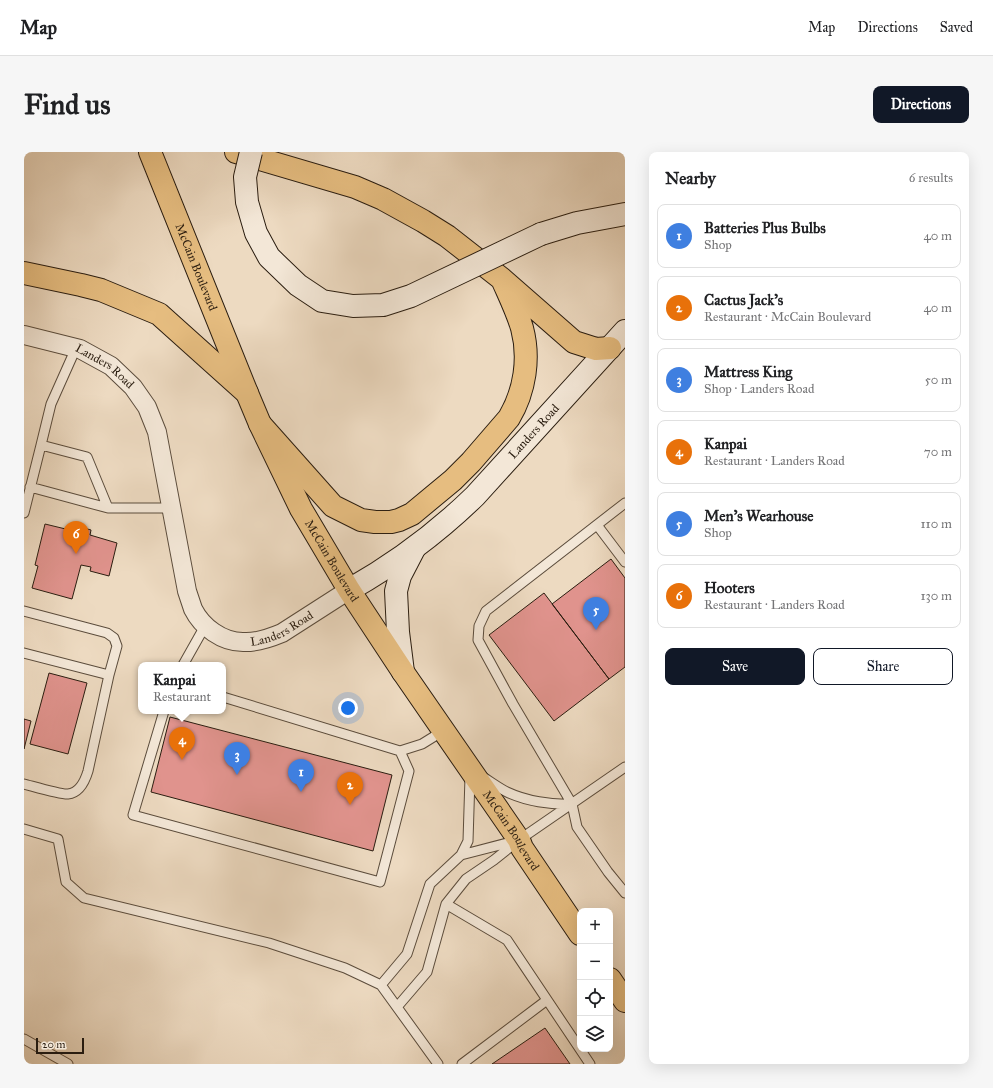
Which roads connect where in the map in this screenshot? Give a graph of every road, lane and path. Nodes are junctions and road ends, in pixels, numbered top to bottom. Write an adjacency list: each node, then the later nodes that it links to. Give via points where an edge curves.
1 (150, 152): 11 (main road, McCain Boulevard)
2 (236, 152): 6 (main road, via 355,187 383,199 447,236)
3 (251, 152): 4 (main road, bridge, via 245,177 247,202 256,233 269,257 298,285 322,301 352,306 383,305 411,296 541,234 578,223)
4 (625, 214)
5 (24, 273): 11 (main road, via 101,290 159,314)
6 (502, 279): 10 (main road, via 574,342 596,349); 12 (main road, via 522,328 525,372 519,397 509,418 472,462 412,514 399,520 375,522 361,520 333,506)
7 (625, 331): 10 (main road, Landers Road)
8 (24, 335): 9 (street, Landers Road)
9 (76, 348): 13 (lane, via 51,404); 17 (street, Landers Road, via 111,366 133,387 147,407 157,432)
10 (610, 348): 20 (main road, Landers Road, via 475,496)
11 (247, 394): 12 (main road, McCain Boulevard)
12 (260, 424): 22 (main road, McCain Boulevard, via 301,509)
13 (41, 445): 14 (lane); 16 (lane, via 87,457)
14 (30, 487): 16 (lane); 18 (lane)
15 (625, 503): 19 (lane)
16 (108, 508): 17 (lane)
17 (172, 508): 24 (street, Landers Road, via 187,591 194,610)
18 (24, 513)
19 (597, 525): 21 (lane); 36 (lane, via 486,612 479,626 478,640)
20 (415, 547): 22 (main road, Landers Road); 27 (main road, via 400,576 396,591)
21 (625, 562)
22 (349, 590): 24 (street, Landers Road, via 270,638 238,642 223,637); 27 (main road, McCain Boulevard)
23 (24, 611): 28 (lane, via 107,632 114,638 117,646)
24 (205, 626): 26 (lane)
25 (24, 653): 28 (lane)
26 (185, 662)
27 (403, 672): 31 (main road, McCain Boulevard)
28 (109, 675): 35 (lane, via 86,780 79,789 68,794)
29 (226, 698): 32 (lane)
30 (163, 714): 32 (lane, via 133,815 380,882 409,771)
31 (444, 731): 32 (lane, via 422,744); 34 (main road, McCain Boulevard)
32 (400, 751)
33 (625, 767): 36 (lane)
34 (471, 770): 36 (lane, via 508,792 529,800); 38 (main road, McCain Boulevard); 39 (lane, via 468,841)
35 (24, 784)
36 (572, 804): 38 (lane); 40 (lane, via 577,827)
37 (24, 829): 44 (lane, via 58,839 66,882 84,898 269,943 342,966)
38 (518, 840): 39 (lane); 41 (lane, via 466,879); 42 (main road, McCain Boulevard)
39 (461, 855): 44 (lane, via 430,884 407,954)
40 (625, 893)
41 (446, 904): 45 (lane, via 507,940); 47 (lane, via 427,972)
42 (577, 930)
43 (611, 980): 46 (main road)
44 (381, 985): 47 (lane)
45 (547, 1000): 51 (lane); 52 (lane)
46 (625, 1001)
47 (397, 1007): 50 (lane)
48 (24, 1039): 49 (lane)
49 (68, 1064)
50 (438, 1064)
51 (462, 1064)
52 (590, 1064)

